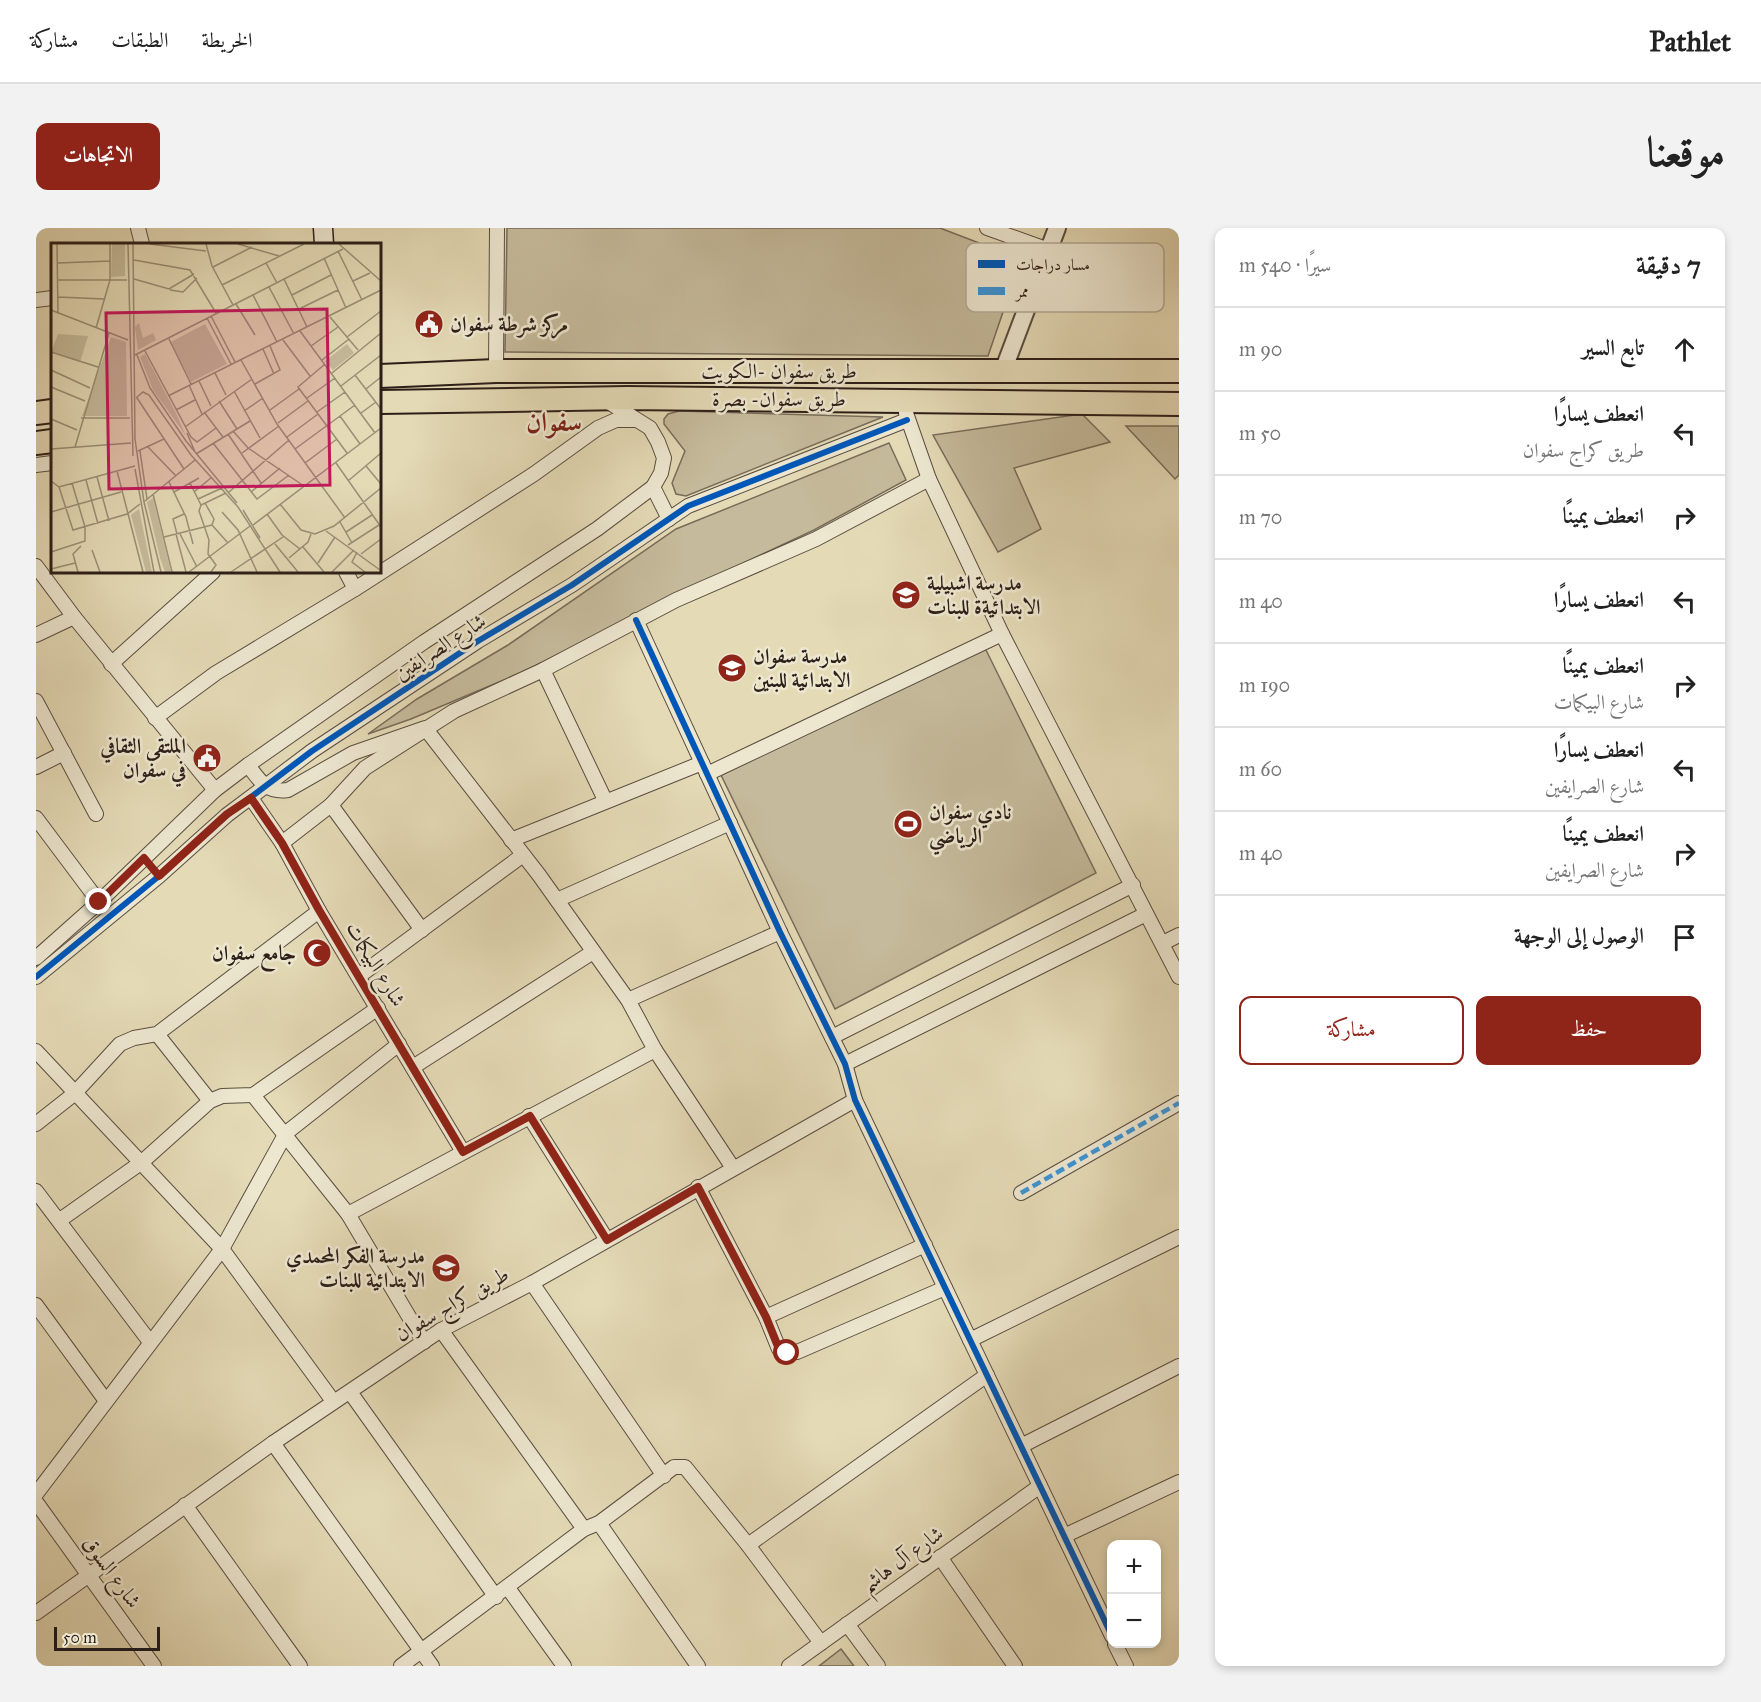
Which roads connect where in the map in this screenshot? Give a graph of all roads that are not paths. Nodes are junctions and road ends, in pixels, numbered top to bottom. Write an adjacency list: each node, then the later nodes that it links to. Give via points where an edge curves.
1 (138, 228): 6 (street)
2 (323, 228): 7 (main road)
3 (496, 228): 14 (street)
4 (987, 228): 8 (street)
5 (1057, 228): 9 (street)
6 (142, 243)
7 (324, 243)
8 (1029, 243)
9 (1052, 243)
10 (51, 298): 11 (street)
11 (36, 300)
12 (1025, 312): 13 (street)
13 (1003, 370): 16 (highway, طريق سفوان -الكويت); 17 (highway, طريق سفوان -الكويت)
14 (496, 371): 15 (highway, طريق سفوان -الكويت); 18 (highway, طريق سفوان -الكويت)
15 (565, 371): 16 (highway, طريق سفوان -الكويت); 19 (highway, via 570,381)
16 (591, 371): 20 (highway, via 586,382)
17 (1179, 371)
18 (381, 376)
19 (566, 398): 20 (highway, طريق سفوان- بصرة); 21 (highway, طريق سفوان- بصرة)
20 (595, 398): 23 (highway, طريق سفوان- بصرة); 26 (street, via 614,404)
21 (381, 402)
22 (1179, 404): 23 (highway, طريق سفوان- بصرة)
23 (905, 410): 31 (street); 33 (street, شارع الصرايفين, via 687,506)
24 (51, 411): 25 (highway)
25 (36, 412)
26 (636, 420): 32 (street, via 650,428 664,458); 35 (street, via 616,420 598,428)
27 (51, 441): 28 (highway)
28 (36, 443)
29 (51, 463): 30 (street)
30 (36, 465)
31 (930, 479): 41 (street, via 816,539); 42 (street)
32 (653, 487): 33 (street); 52 (street, شارع الصرايفين)
33 (669, 519): 49 (street, شارع الصرايفين, via 572,585)
34 (36, 566): 40 (street)
35 (381, 572)
36 (212, 573): 44 (street)
37 (347, 573): 39 (street)
38 (380, 573): 39 (street)
39 (355, 589): 47 (street, via 216,673)
40 (74, 617): 43 (street); 44 (street)
41 (636, 620): 45 (street); 55 (street)
42 (1002, 634): 55 (street); 69 (street)
43 (36, 635)
44 (111, 664): 47 (street)
45 (543, 670): 48 (street); 59 (street)
46 (36, 700): 50 (street)
47 (155, 718): 57 (street)
48 (425, 728): 51 (street); 54 (street); 64 (street)
49 (338, 732): 51 (street); 56 (street, شارع الصرايفين)
50 (64, 753): 53 (street); 61 (street)
51 (353, 753): 54 (street); 56 (street, via 288,790)
52 (248, 765): 56 (street); 57 (street, شارع الصرايفين)
53 (36, 767)
54 (365, 768): 60 (street)
55 (705, 769): 59 (street); 63 (street)
56 (265, 788): 58 (street, شارع الصرايفين)
57 (215, 790): 67 (street, شارع الصرايفين)
58 (251, 798): 65 (street, شارع البيكمات); 68 (street, شارع الصرايفين, via 227,814)
59 (605, 800): 64 (street)
60 (331, 805): 65 (street); 74 (street)
61 (96, 814)
62 (36, 818): 71 (street)
63 (729, 823): 70 (street); 75 (street)
64 (511, 840): 66 (street)
65 (282, 843): 72 (street, شارع البيكمات)
66 (523, 855): 70 (street); 74 (street)
67 (144, 858): 68 (street); 71 (street, شارع الصرايفين)
68 (159, 876): 81 (street, شارع الصرايفين)
69 (1132, 885): 73 (street); 86 (street)
70 (557, 900): 78 (street)
71 (99, 902): 79 (street, شارع الصرايفين)
72 (319, 910): 80 (street, شارع البيكمات); 85 (street)
73 (1146, 914): 77 (street); 90 (street)
74 (422, 930): 80 (street)
75 (780, 932): 83 (street); 86 (street)
76 (1179, 935): 77 (street)
77 (1163, 943): 82 (street)
78 (593, 952): 83 (street); 91 (street)
79 (36, 958)
80 (359, 976): 84 (street, شارع البيكمات)
81 (36, 977)
82 (1179, 977)
83 (628, 1000): 88 (street)
84 (378, 1008): 87 (street, شارع البيكمات); 93 (street)
85 (157, 1034): 92 (street, via 120,1044); 95 (street)
86 (832, 1037): 90 (street)
87 (399, 1044): 91 (street, شارع البيكمات); 99 (street)
88 (656, 1050): 97 (street); 102 (street)
89 (36, 1051): 92 (street)
90 (845, 1064): 94 (street)
91 (413, 1067): 100 (street, شارع البيكمات)
92 (74, 1094): 98 (street); 101 (street)
93 (253, 1095): 95 (street, via 222,1096); 99 (street)
94 (855, 1100): 102 (street, طريق كراج سفوان); 110 (street)
95 (210, 1101): 101 (street)
96 (1179, 1103): 105 (street)
97 (530, 1116): 100 (street); 109 (street)
98 (36, 1124)
99 (286, 1133): 106 (street); 111 (street)
100 (463, 1152): 106 (street)
101 (142, 1162): 107 (street); 111 (street)
102 (733, 1168): 103 (street, طريق كراج سفوان)
103 (698, 1187): 109 (street, طريق كراج سفوان); 115 (street)
104 (36, 1191): 107 (street)
105 (1021, 1194)
106 (348, 1214): 119 (street)
107 (60, 1220): 118 (street)
108 (1179, 1237): 117 (street)
109 (607, 1240): 112 (street, طريق كراج سفوان)
110 (925, 1245): 113 (street); 115 (street)
111 (222, 1249): 118 (street); 124 (street)
112 (532, 1283): 116 (street, طريق كراج سفوان); 127 (street)
113 (945, 1288): 115 (street, via 797,1352 779,1349); 117 (street)
114 (36, 1305): 123 (street)
115 (766, 1317)
116 (441, 1330): 119 (street, طريق كراج سفوان); 134 (street)
117 (970, 1340): 121 (street)
118 (150, 1342): 123 (street)
119 (424, 1342): 122 (street, طريق كراج سفوان)
120 (1179, 1366): 126 (street)
121 (987, 1375): 126 (street); 136 (street)
122 (350, 1392): 124 (street, طريق كراج سفوان); 140 (street)
123 (106, 1401): 130 (street)
124 (333, 1401): 125 (street, طريق كراج سفوان)
125 (273, 1443): 132 (street, طريق كراج سفوان); 146 (street)
126 (1020, 1446): 129 (street)
127 (664, 1476): 133 (street); 136 (street, via 674,1467 686,1467)
128 (1179, 1482): 135 (street)
129 (1040, 1486): 135 (street); 137 (street, شارع آل هاشم)
130 (36, 1494)
131 (36, 1502): 138 (street, شارع السوق)
132 (185, 1505): 138 (street, طريق كراج سفوان); 148 (street)
133 (599, 1523): 134 (street); 152 (street)
134 (584, 1529): 139 (street)
135 (1064, 1536): 143 (street)
136 (748, 1545): 144 (street)
137 (940, 1557): 142 (street, شارع آل هاشم); 155 (street)
138 (89, 1576): 141 (street, طريق كراج سفوان); 147 (street, شارع السوق)
139 (508, 1588): 140 (street); 151 (street)
140 (496, 1597): 146 (street)
141 (36, 1613)
142 (846, 1624): 144 (street, شارع آل هاشم); 154 (street)
143 (1107, 1626)
144 (821, 1643): 153 (street, شارع آل هاشم)
145 (1117, 1648): 156 (street)
146 (421, 1651): 149 (street); 150 (street)
147 (154, 1666)
148 (300, 1666)
149 (401, 1666)
150 (432, 1666)
151 (564, 1666)
152 (698, 1666)
153 (789, 1666)
154 (878, 1666)
155 (1015, 1666)
156 (1126, 1666)

